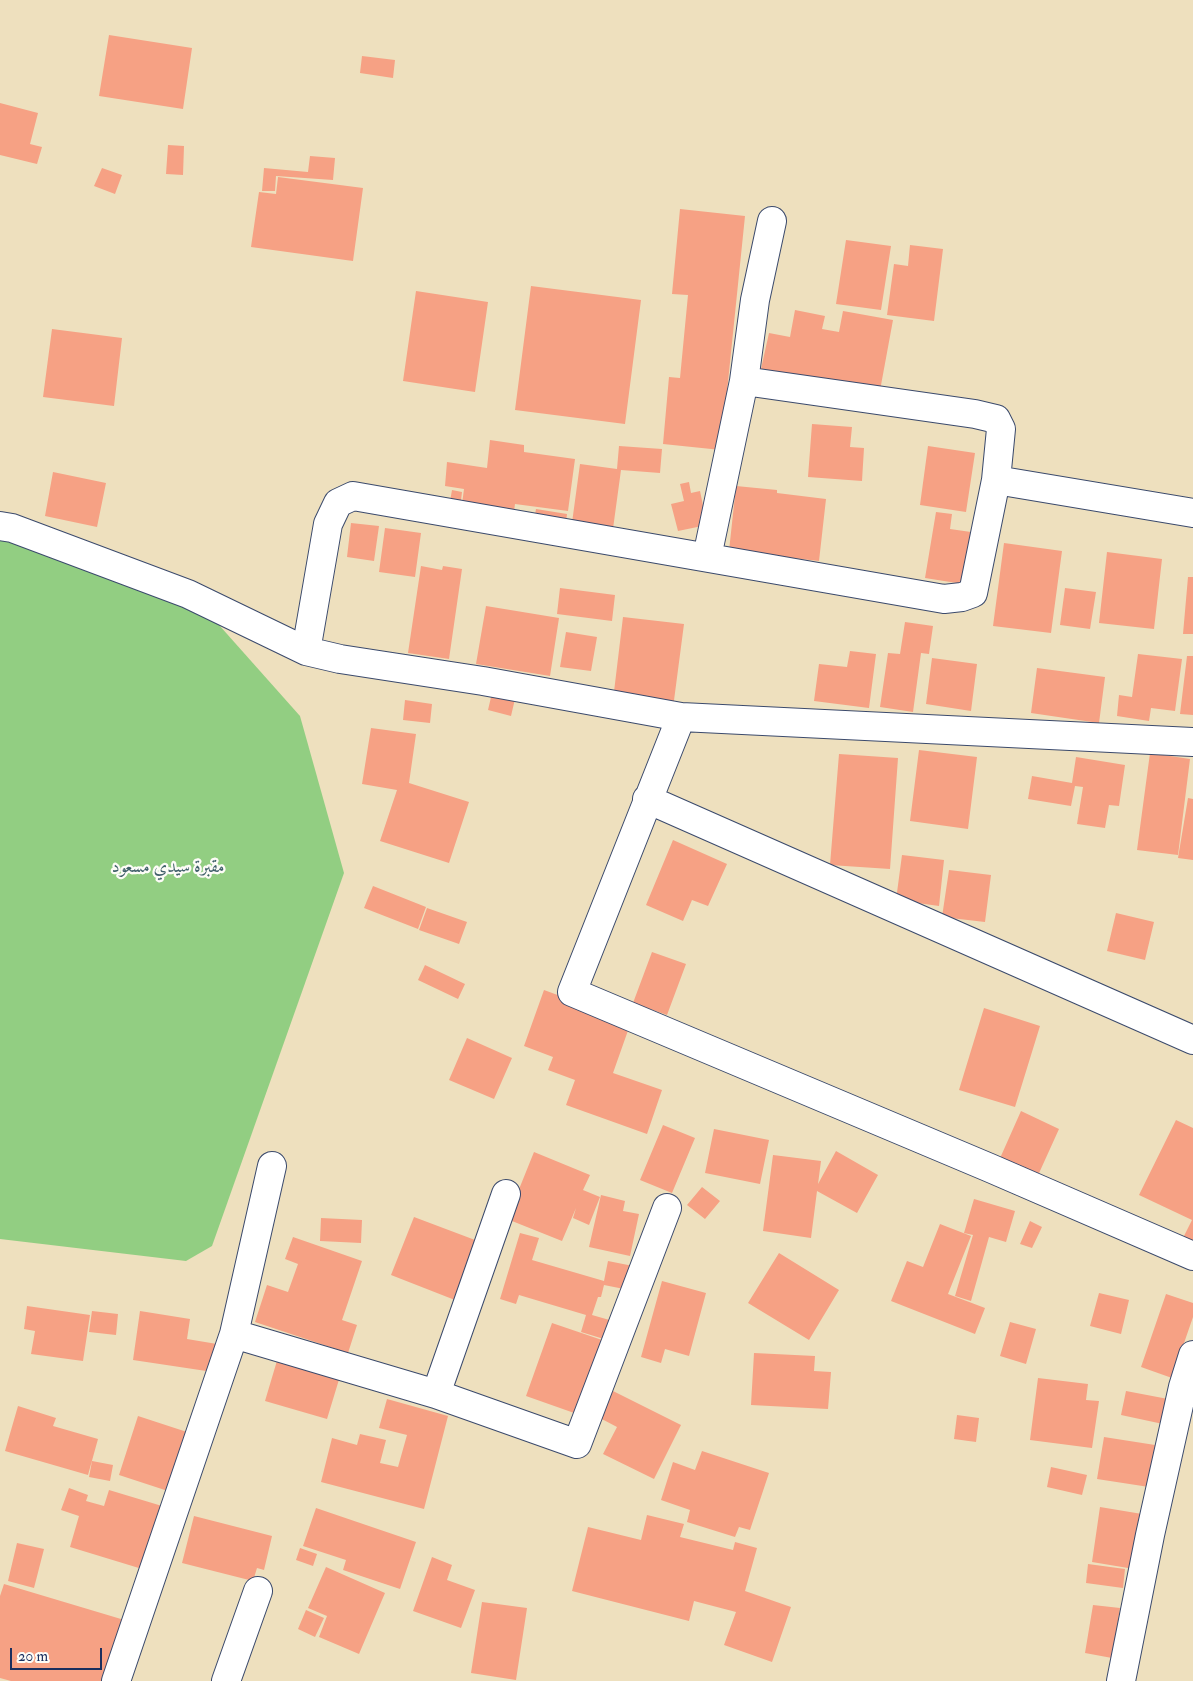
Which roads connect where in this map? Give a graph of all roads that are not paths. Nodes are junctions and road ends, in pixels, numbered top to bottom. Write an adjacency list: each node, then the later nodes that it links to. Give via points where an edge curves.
1 (772, 221): 2 (street, via 755,300)
2 (744, 380): 3 (street, via 996,419 1001,429); 6 (street)
3 (996, 480): 4 (street); 6 (street, via 973,593 962,597 944,598)
4 (1193, 513)
5 (0, 526): 7 (street, via 188,594)
6 (707, 557): 7 (street, via 353,496 338,503 328,524)
7 (306, 651): 8 (street)
8 (681, 717): 9 (street); 10 (street)
9 (1193, 742)
10 (647, 800): 11 (street); 15 (street, via 572,992)
11 (1193, 1040)
12 (272, 1166): 16 (street)
13 (506, 1194): 18 (street)
14 (666, 1208): 18 (street, via 577,1444)
15 (1193, 1256)
16 (234, 1334): 18 (street); 20 (street)
17 (1193, 1355): 22 (street, via 1150,1535)
18 (436, 1394)
19 (258, 1591): 21 (street)
20 (116, 1681)
21 (226, 1681)
22 (1121, 1681)

